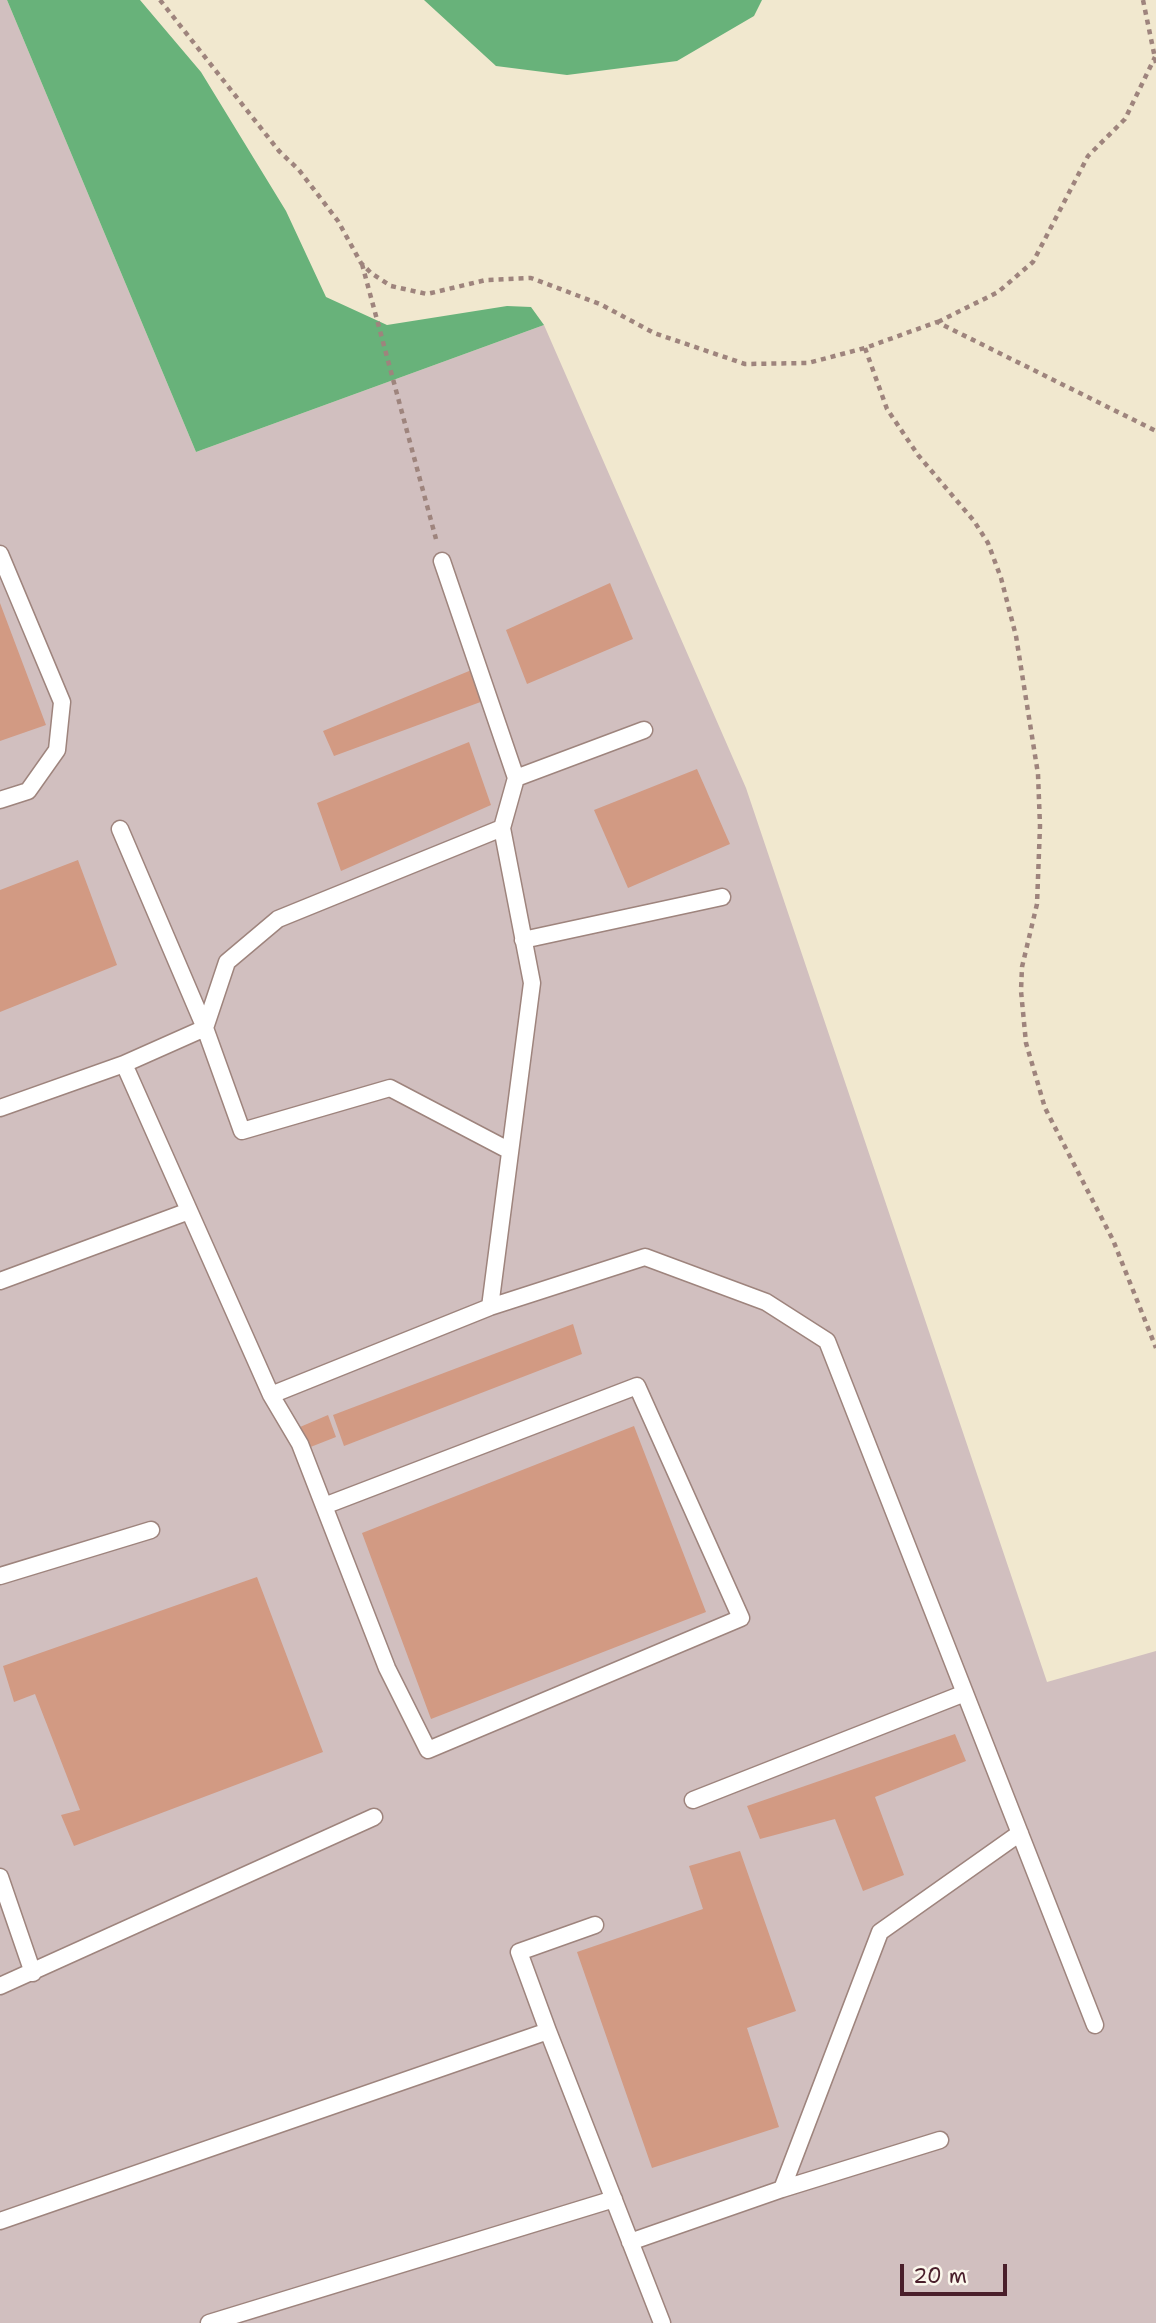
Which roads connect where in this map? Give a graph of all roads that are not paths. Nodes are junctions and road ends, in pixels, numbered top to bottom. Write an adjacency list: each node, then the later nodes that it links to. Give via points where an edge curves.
1 (0, 554): 5 (lane, via 62,702 57,750 28,791)
2 (442, 561): 4 (lane)
3 (644, 730): 4 (lane)
4 (516, 778): 6 (lane)
5 (0, 800)
6 (502, 828): 9 (lane); 10 (lane, via 278,919 227,962)
7 (120, 829): 10 (lane)
8 (722, 897): 9 (lane)
9 (523, 940): 13 (lane, via 532,983)
10 (205, 1028): 11 (lane); 13 (lane, via 242,1131 390,1088)
11 (124, 1064): 12 (lane); 14 (lane)
12 (0, 1108)
13 (510, 1151): 16 (lane)
14 (189, 1211): 15 (lane); 17 (lane)
15 (0, 1281)
16 (490, 1307): 17 (lane); 21 (lane, via 645,1257 766,1302 827,1341)
17 (271, 1395): 18 (lane, via 300,1444)
18 (324, 1506): 18 (lane, via 637,1386 741,1618 428,1750 387,1668)
19 (151, 1530): 20 (lane)
20 (0, 1576)
21 (965, 1693): 22 (lane); 24 (lane)
22 (693, 1800)
23 (374, 1817): 27 (lane)
24 (1020, 1833): 29 (lane); 32 (lane, via 880,1932)
25 (0, 1877): 27 (lane)
26 (595, 1925): 30 (lane, via 519,1952)
27 (33, 1973): 28 (lane)
28 (0, 1986)
29 (1095, 2025)
30 (548, 2031): 33 (lane); 34 (lane)
31 (940, 2140): 32 (lane)
32 (782, 2189): 35 (lane)
33 (614, 2199): 35 (lane); 36 (lane)
34 (0, 2221)
35 (630, 2242): 37 (lane)
36 (209, 2323)
37 (662, 2323)

